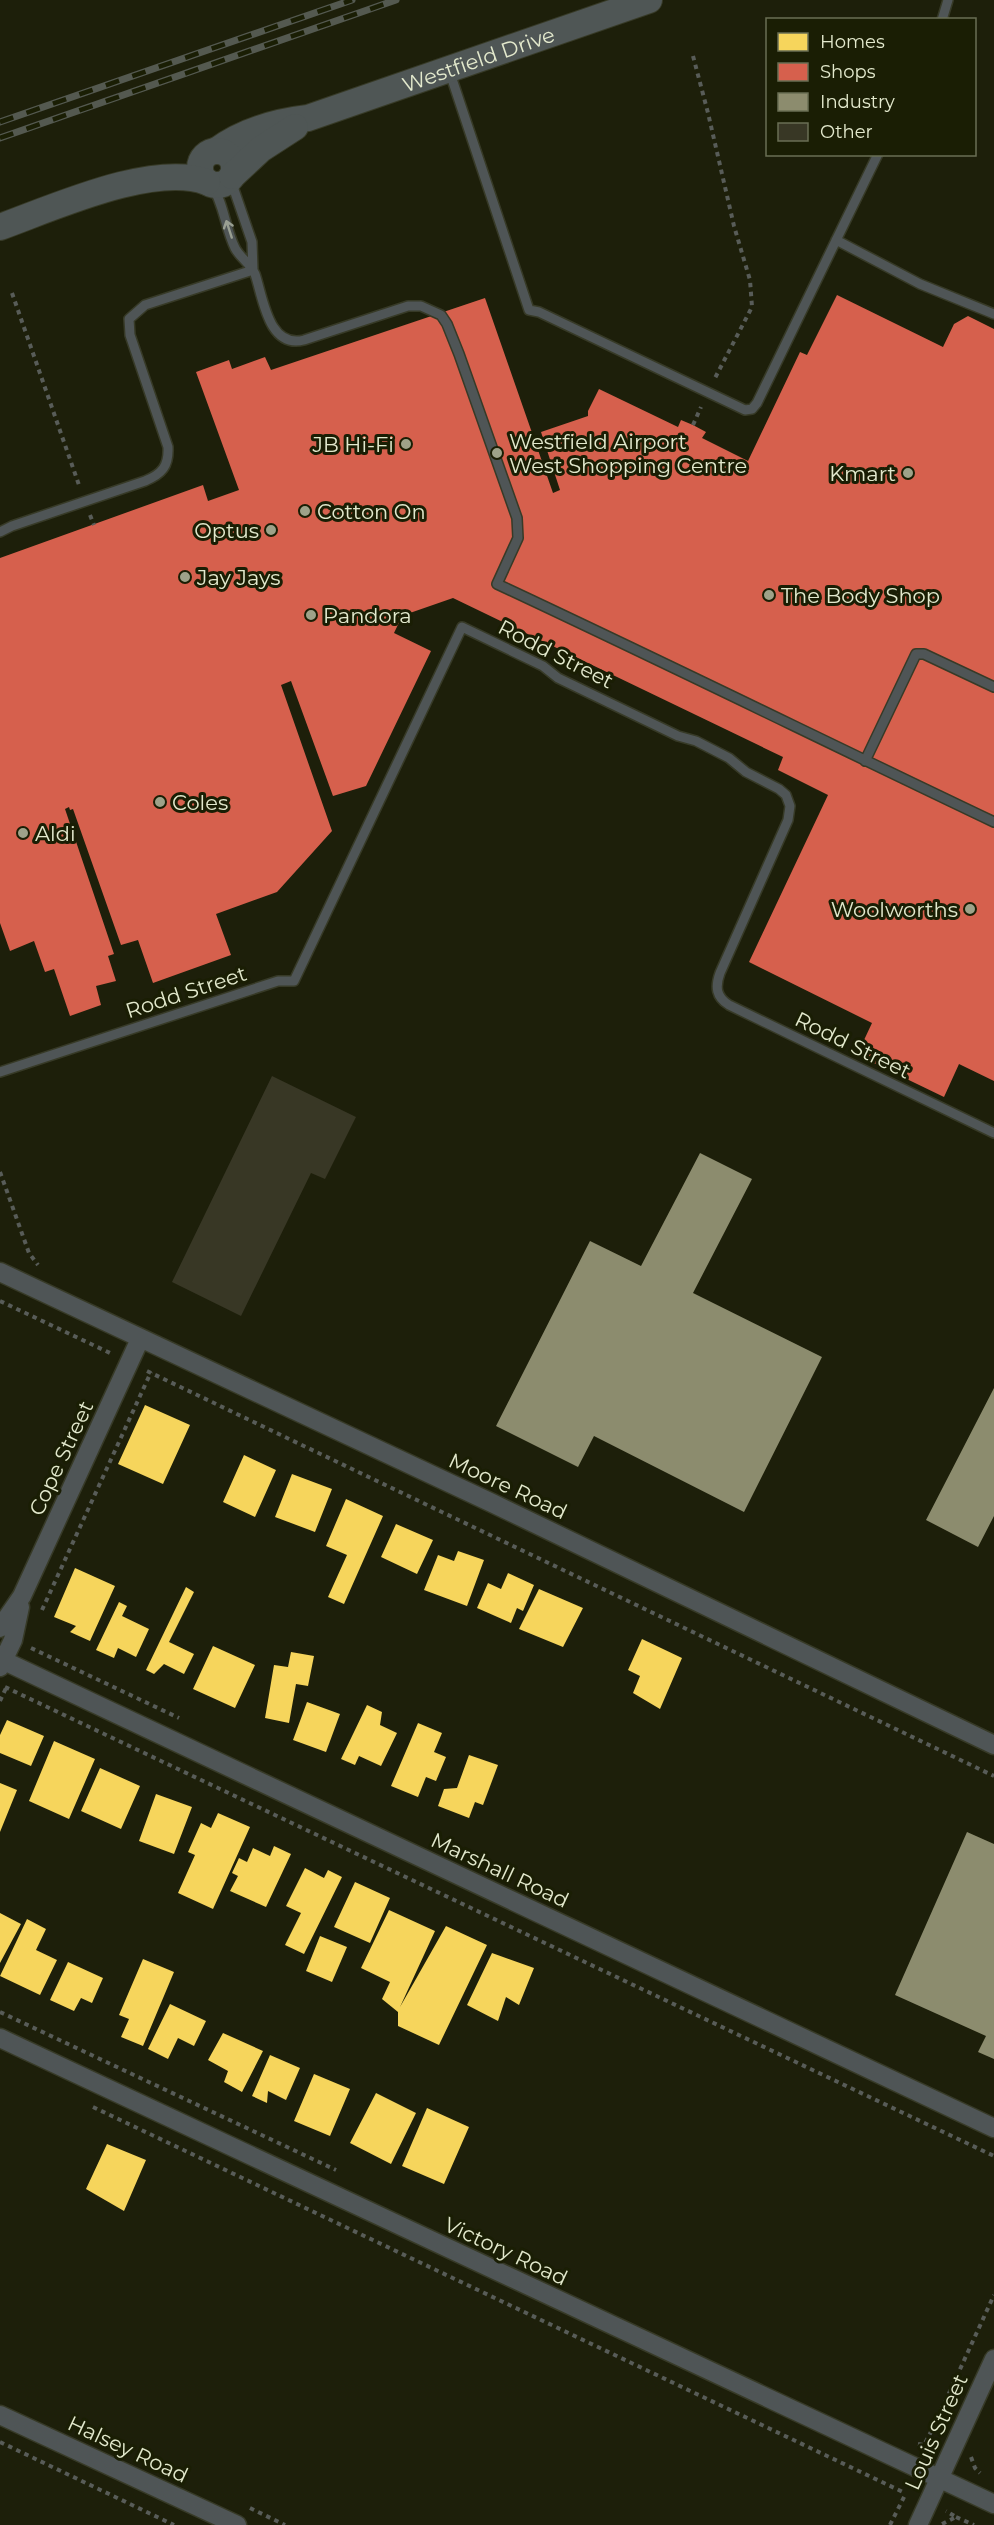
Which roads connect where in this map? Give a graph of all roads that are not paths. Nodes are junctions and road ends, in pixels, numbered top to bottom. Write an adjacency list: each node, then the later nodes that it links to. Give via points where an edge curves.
1 (649, 0): 4 (main road, Westfield Drive)
2 (948, 0): 3 (lane)
3 (943, 18)
4 (449, 70): 6 (main road, Westfield Drive, via 308,118 240,135); 8 (lane, via 529,309 742,410 754,408)
5 (877, 156): 8 (lane)
6 (217, 171): 7 (main road, Westfield Drive, via 157,165 115,187); 9 (lane, via 252,242); 9 (lane, one-way to 6, via 236,249 218,195)
7 (0, 227)
8 (836, 240): 10 (lane, via 920,284)
9 (253, 270): 11 (lane, via 145,305 132,314 128,323 130,335 168,447 162,472); 13 (lane, via 273,327 291,340 311,338 408,306 421,306 444,319 517,518 518,538 497,584)
10 (994, 314)
11 (0, 532)
12 (994, 687): 13 (lane, via 924,654 916,654)
13 (865, 761): 14 (lane)
14 (994, 822)
15 (0, 1072): 16 (lane, Rodd Street, via 278,981 294,981 462,627 543,666 558,678 729,758 786,795 790,806 788,820 720,973 720,998)
16 (994, 1133)
17 (0, 1272): 18 (street, Moore Road)
18 (140, 1339): 19 (street, Cope Street); 22 (street, Moore Road)
19 (22, 1596): 20 (street, Cope Street); 21 (street, Cope Street)
20 (0, 1628)
21 (5, 1663): 24 (street, Marshall Road)
22 (994, 1745)
23 (0, 2038): 27 (street, Victory Road)
24 (990, 2124)
25 (994, 2359): 27 (street, Louis Street)
26 (0, 2415): 29 (street, Halsey Road)
27 (939, 2478): 28 (street, Victory Road); 30 (street, Louis Street)
28 (994, 2504)
29 (237, 2525)
30 (918, 2525)

